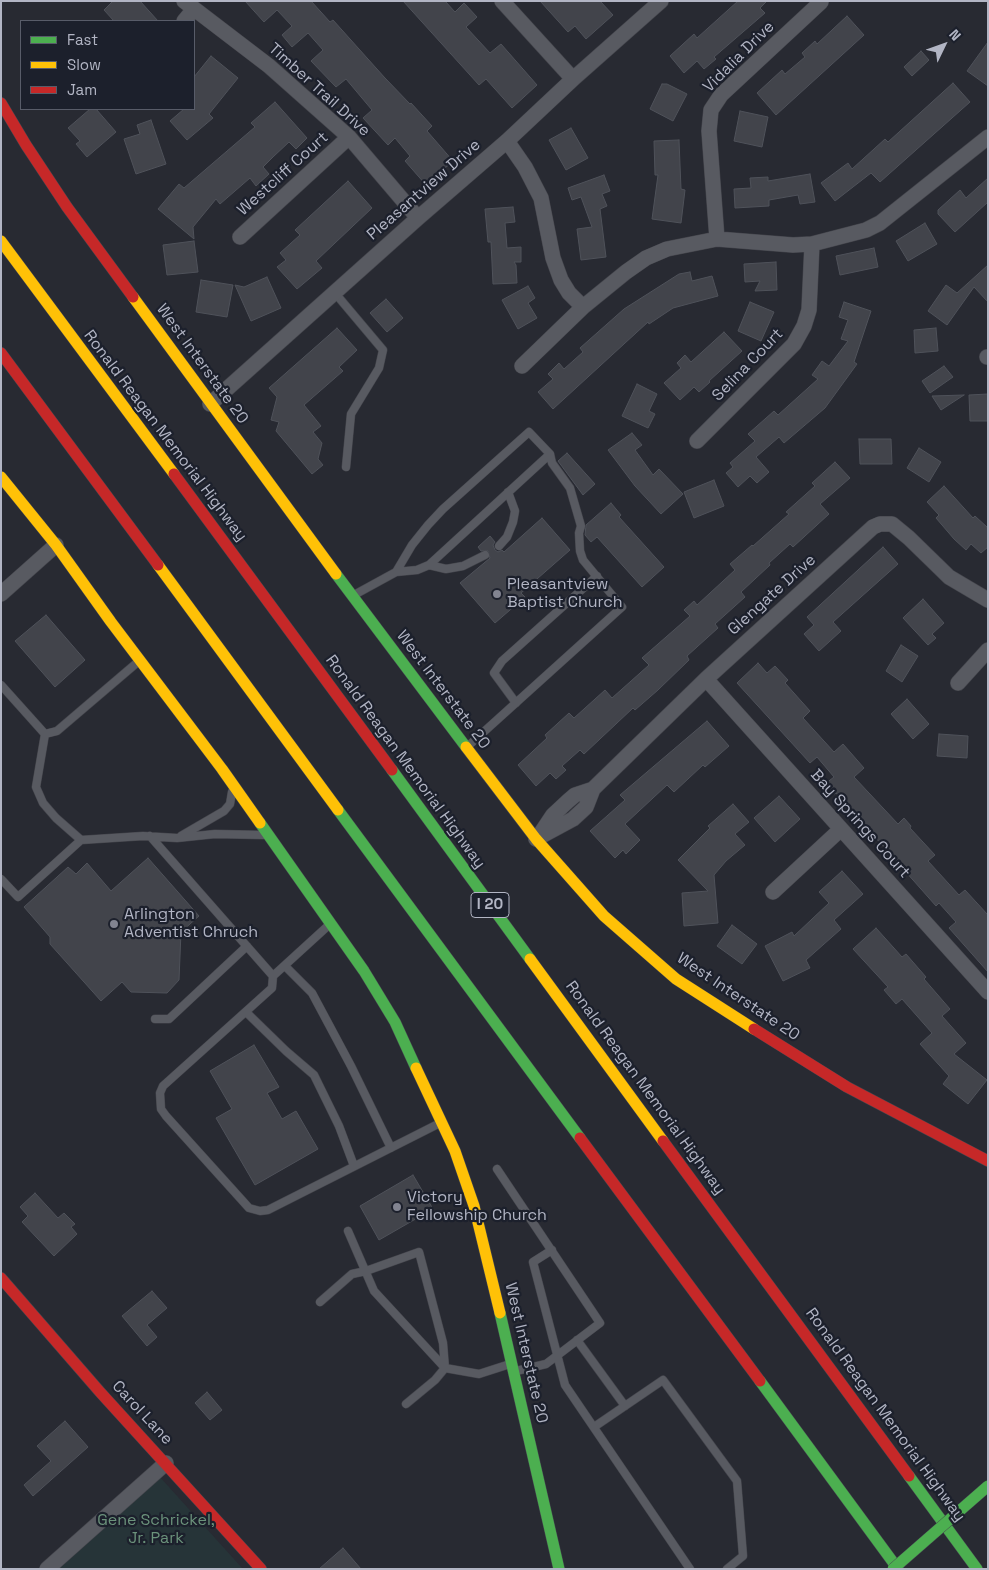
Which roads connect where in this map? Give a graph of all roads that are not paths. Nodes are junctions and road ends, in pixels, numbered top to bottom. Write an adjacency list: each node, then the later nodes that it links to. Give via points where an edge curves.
1 (502, 1): 6 (street)
2 (661, 1): 6 (street, Pleasantview Drive)
3 (821, 2): 13 (street, Vidalia Drive, via 721,95 711,110 709,131)
4 (189, 5): 5 (street); 8 (street, Timber Trail Drive, via 269,66)
5 (184, 20)
6 (573, 79): 10 (street, Pleasantview Drive)
7 (1, 103): 20 (main road, West Interstate 20, via 67,207)
8 (349, 137): 11 (street, Timber Trail Drive); 12 (street, Westcliff Court)
9 (988, 137): 15 (street, via 880,223 866,230)
10 (507, 141): 11 (street, Pleasantview Drive); 17 (street, via 525,167 540,198 561,280)
11 (418, 218): 16 (street, Pleasantview Drive)
12 (240, 237)
13 (717, 238): 15 (street); 17 (street, via 646,258)
14 (1, 242): 88 (main road, Ronald Reagan Memorial Highway / I 20, via 255,583)
15 (812, 244): 21 (street, Selina Court, via 809,310 798,338 783,357)
16 (335, 293): 20 (street, Pleasantview Drive); 23 (lane, via 383,350 379,368 350,414)
17 (582, 307): 19 (street)
18 (1, 352): 87 (main road)
19 (522, 366)
20 (210, 404): 33 (main road, West Interstate 20)
21 (697, 441)
22 (550, 454): 25 (lane); 30 (lane, via 529,432 442,509 412,545); 31 (lane, via 552,463 570,488 581,526 583,560)
23 (346, 467)
24 (1, 477): 26 (main road, West Interstate 20)
25 (508, 492): 27 (lane, via 514,512 513,522); 29 (lane)
26 (56, 545): 32 (street); 36 (main road, West Interstate 20)
27 (499, 546)
28 (485, 555): 29 (lane, via 463,566 446,569)
29 (429, 565): 30 (lane)
30 (396, 572): 33 (lane)
31 (597, 576): 40 (lane, via 502,661 494,673); 40 (lane, via 622,607)
32 (1, 594)
33 (352, 596): 42 (main road, West Interstate 20)
34 (988, 600): 37 (street, Glengate Drive, via 950,577 892,524 880,524 873,526)
35 (988, 650): 38 (street)
36 (140, 660): 41 (lane, via 58,731); 43 (main road, West Interstate 20)
37 (706, 679): 44 (street, Glengate Drive); 47 (street, Bay Springs Court)
38 (958, 683)
39 (1, 685): 41 (lane)
40 (516, 703): 42 (lane)
41 (45, 734): 52 (lane, via 36,787 43,803)
42 (466, 748): 51 (main road, West Interstate 20)
43 (230, 780): 48 (main road, West Interstate 20); 50 (lane, via 232,797 224,811)
44 (593, 790): 45 (street, Glengate Drive, via 575,795); 46 (street, Glengate Drive, via 586,807)
45 (562, 807): 46 (street); 51 (street, Glengate Drive)
46 (573, 819): 51 (street, Glengate Drive)
47 (841, 829): 54 (street); 59 (street, Bay Springs Court)
48 (268, 835): 50 (lane, via 215,834); 55 (main road, West Interstate 20)
49 (150, 836): 50 (lane); 52 (lane); 56 (lane)
50 (177, 838)
51 (536, 839): 64 (main road, West Interstate 20, via 604,916 676,979 848,1087)
52 (81, 840): 53 (lane, via 18,897)
53 (1, 878)
54 (773, 892)
55 (331, 923): 57 (lane); 62 (main road, West Interstate 20, via 395,1022)
56 (247, 946): 58 (lane); 61 (lane, via 169,1019)
57 (284, 966): 58 (lane); 63 (lane, via 312,992)
58 (273, 976): 60 (lane, via 272,988)
59 (988, 992)
60 (246, 1012): 65 (lane, via 314,1075); 65 (lane, via 163,1086 159,1101 161,1109 249,1208 268,1210)
61 (155, 1019)
62 (442, 1123): 63 (lane); 75 (main road, West Interstate 20, via 474,1206)
63 (391, 1148): 65 (lane)
64 (988, 1161)
65 (354, 1166)
66 (497, 1169): 68 (lane)
67 (348, 1230): 69 (lane)
68 (552, 1250): 72 (lane, via 600,1323); 73 (lane, via 533,1262)
69 (366, 1271): 71 (lane, via 352,1274); 74 (lane, via 374,1291); 74 (lane, via 419,1252 443,1343)
70 (1, 1278): 79 (main road, Carol Lane)
71 (320, 1302)
72 (577, 1340): 73 (lane); 77 (lane)
73 (557, 1356): 75 (lane, via 546,1364); 78 (lane, via 565,1385)
74 (445, 1368): 75 (lane, via 479,1374); 76 (lane)
75 (513, 1368): 83 (main road, West Interstate 20)
76 (406, 1404)
77 (625, 1406): 78 (lane); 85 (lane, via 663,1380 737,1481 743,1556)
78 (594, 1427): 84 (lane)
79 (166, 1463): 81 (street); 82 (main road, Carol Lane)
80 (988, 1486): 86 (main road, bridge)
81 (47, 1569)
82 (261, 1569)
83 (559, 1569)
84 (690, 1569)
85 (726, 1569)
86 (893, 1569)
87 (898, 1569)
88 (977, 1569)

